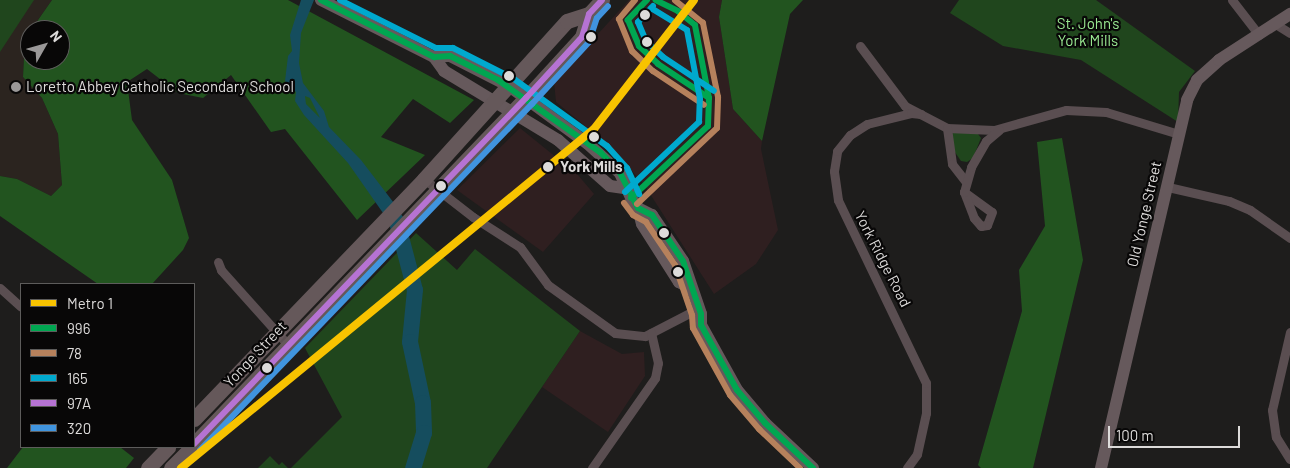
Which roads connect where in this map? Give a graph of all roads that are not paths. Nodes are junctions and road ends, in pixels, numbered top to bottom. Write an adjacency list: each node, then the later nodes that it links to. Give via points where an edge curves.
1 (321, 0): 10 (main road)
2 (602, 0): 4 (main road, Yonge Street)
3 (1232, 0): 8 (street)
4 (589, 14): 11 (main road, Yonge Street, via 567,21); 12 (main road, Yonge Street, via 582,37)
5 (1290, 14): 6 (main road, Old Yonge Street)
6 (1277, 25): 7 (street); 8 (main road, Old Yonge Street)
7 (1290, 33)
8 (1259, 34): 18 (main road, Old Yonge Street, via 1219,60 1197,80 1187,100)
9 (860, 46): 15 (street, via 905,106)
10 (434, 57): 11 (main road, via 450,56); 13 (main road, via 444,71)
11 (509, 86): 12 (main road); 13 (main road, Yonge Street)
12 (526, 98): 14 (main road, Yonge Street); 20 (main road, via 601,154 620,173)
13 (496, 100): 14 (main road); 19 (main road, Yonge Street)
14 (514, 111): 20 (main road, via 558,140 610,186); 22 (main road, Yonge Street)
15 (921, 114): 16 (street); 41 (street, York Ridge Road, via 911,113 867,124 856,131 837,151 834,170 838,200 926,383 926,413 917,454)
16 (947, 128): 17 (street, via 966,131); 17 (street, via 952,164 965,187 986,141)
17 (1001, 128): 18 (street, via 1066,110 1106,112)
18 (1179, 134): 21 (main road, Old Yonge Street)
19 (424, 179): 22 (street); 28 (main road, Yonge Street)
20 (624, 188): 27 (main road, via 638,208 642,224 679,282 690,288)
21 (1168, 188): 23 (street, via 1250,210); 42 (main road, Old Yonge Street)
22 (438, 190): 30 (street, via 520,247 548,285 612,331 632,337); 31 (main road, Yonge Street)
23 (1290, 238)
24 (218, 262): 28 (street, via 221,270)
25 (0, 288): 26 (street)
26 (20, 306)
27 (700, 311): 30 (street); 40 (main road, via 701,325 737,390 765,423)
28 (277, 331): 31 (street); 32 (main road, Yonge Street)
29 (1290, 332): 36 (street, via 1272,410 1280,446)
30 (652, 333): 39 (street, via 658,364 655,378)
31 (288, 345): 33 (main road, Yonge Street)
32 (195, 419)
33 (195, 444)
34 (167, 448): 37 (main road)
35 (191, 448): 38 (main road, Yonge Street)
36 (1290, 459)
37 (148, 468)
38 (171, 468)
39 (592, 468)
40 (813, 468)
41 (907, 468)
42 (1101, 468)

